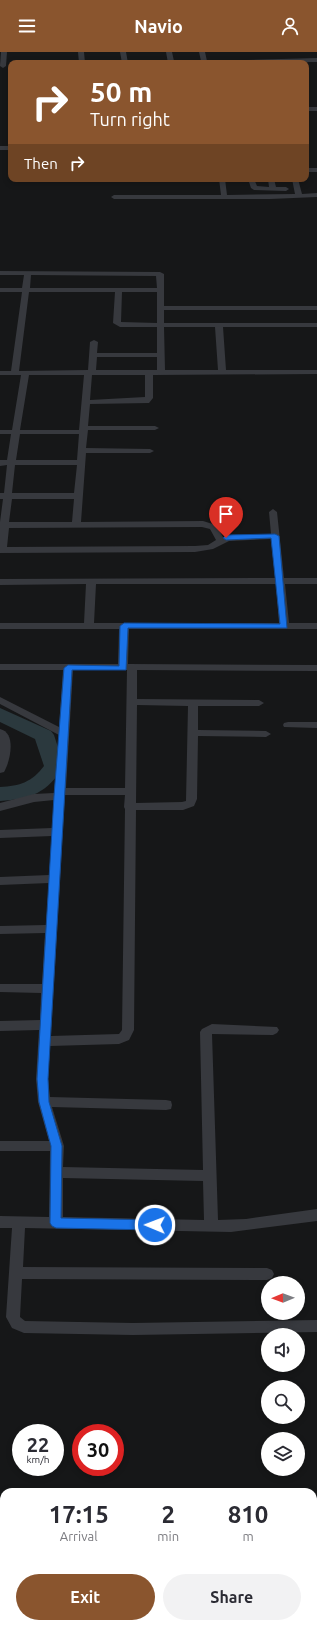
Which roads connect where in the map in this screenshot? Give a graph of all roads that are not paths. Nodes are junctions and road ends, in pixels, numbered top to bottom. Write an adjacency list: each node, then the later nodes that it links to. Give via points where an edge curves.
1 (4, 52): 4 (street)
2 (236, 60): 3 (street)
3 (317, 60)
4 (1, 66)
5 (222, 182): 12 (street)
6 (252, 182): 9 (street, via 254,188)
7 (272, 182): 9 (street)
8 (296, 182): 10 (street)
9 (273, 189): 10 (street)
10 (298, 192): 11 (street); 12 (street)
11 (317, 194)
12 (224, 196): 13 (street)
13 (114, 197)
14 (0, 273): 15 (street)
15 (28, 273): 17 (street); 19 (street, via 157,273 160,276)
16 (0, 290): 17 (street)
17 (26, 290): 18 (street); 32 (street)
18 (119, 290): 19 (street); 23 (street, via 118,324)
19 (160, 290): 20 (street)
20 (160, 308): 22 (street); 23 (street)
21 (317, 308): 22 (street)
22 (212, 318): 23 (street); 24 (street); 35 (street)
23 (161, 325): 27 (street)
24 (317, 325)
25 (94, 342): 26 (street)
26 (93, 355): 27 (street); 28 (street)
27 (161, 355): 29 (street)
28 (90, 372): 33 (street); 34 (street); 36 (street)
29 (161, 372): 34 (street); 35 (street)
30 (317, 372): 35 (street)
31 (0, 373): 32 (street)
32 (15, 373): 33 (street)
33 (25, 373): 40 (street)
34 (149, 373): 36 (street, via 146,401)
35 (222, 373)
36 (86, 402): 38 (street)
37 (155, 428): 38 (street)
38 (83, 430): 40 (street); 41 (street)
39 (0, 432): 40 (street)
40 (16, 432): 45 (street)
41 (82, 450): 42 (street); 43 (street)
42 (150, 451)
43 (81, 462): 45 (street); 47 (street)
44 (0, 463): 45 (street)
45 (12, 463): 46 (street)
46 (4, 496): 47 (street); 49 (street)
47 (78, 496): 50 (street)
48 (273, 512): 51 (street)
49 (2, 525): 50 (street); 53 (street)
50 (76, 525): 52 (street, via 203,524 213,527)
51 (275, 536): 52 (street); 54 (street)
52 (220, 540): 53 (street, via 210,547 195,549)
53 (1, 550)
54 (280, 580): 55 (street); 57 (street); 61 (street)
55 (317, 581)
56 (0, 582): 57 (street)
57 (91, 582): 59 (street)
58 (0, 626): 59 (street)
59 (89, 626): 60 (street)
60 (124, 626): 61 (street); 65 (street)
61 (284, 626): 62 (street)
62 (317, 626)
63 (0, 667): 64 (street)
64 (68, 668): 65 (street); 74 (street)
65 (128, 668): 66 (street); 68 (street)
66 (317, 668)
67 (0, 700): 74 (street)
68 (132, 702): 69 (street); 78 (street)
69 (193, 702): 70 (street); 75 (street)
70 (258, 703)
71 (288, 725): 72 (street)
72 (317, 725)
73 (0, 732): 77 (street, via 5,737)
74 (63, 733): 79 (street)
75 (192, 733): 76 (street); 81 (street, via 190,803 183,806)
76 (266, 734)
77 (0, 770)
78 (130, 791): 79 (street); 81 (street)
79 (59, 794): 80 (street); 82 (street)
80 (0, 807)
81 (129, 807): 93 (street, via 128,1030 125,1037 119,1040)
82 (58, 832): 83 (street); 84 (street)
83 (0, 834)
84 (55, 879): 85 (street); 86 (street)
85 (0, 881)
86 (52, 929): 87 (street); 89 (street)
87 (0, 930)
88 (0, 988): 89 (street)
89 (48, 989): 90 (street)
90 (46, 1025): 91 (street); 93 (street)
91 (0, 1026)
92 (273, 1030): 99 (street, via 212,1029 206,1032)
93 (45, 1041): 94 (street, via 42,1079)
94 (44, 1102): 95 (street); 97 (street)
95 (166, 1105)
96 (0, 1146): 97 (street)
97 (57, 1146): 98 (street)
98 (57, 1172): 99 (street); 103 (street)
99 (210, 1176): 104 (street)
100 (317, 1215): 104 (street, via 246,1226)
101 (0, 1222): 102 (street)
102 (20, 1222): 103 (street); 105 (street)
103 (56, 1223): 104 (street)
104 (211, 1226)
105 (16, 1273): 106 (street); 107 (street, via 13,1316 15,1322 24,1327 133,1329)
106 (267, 1274)
107 (317, 1326)

